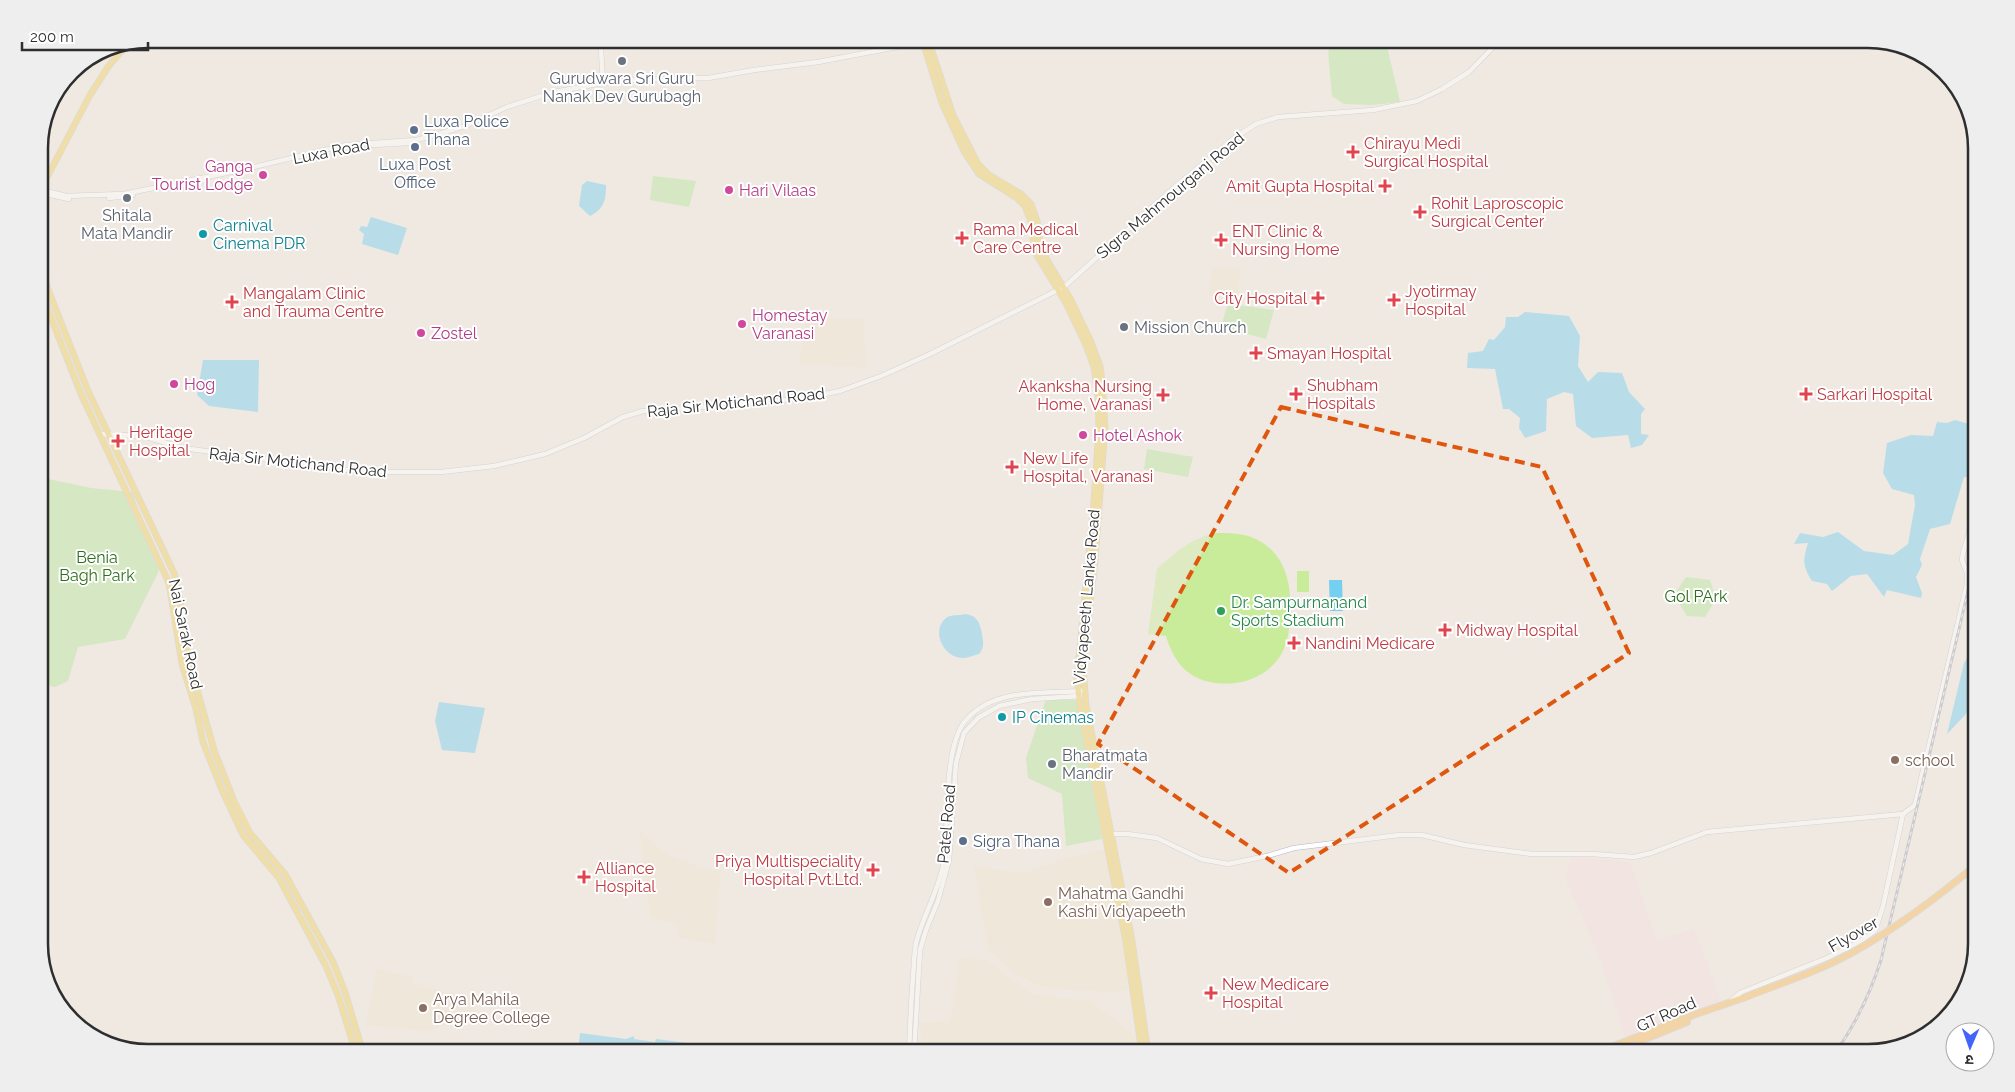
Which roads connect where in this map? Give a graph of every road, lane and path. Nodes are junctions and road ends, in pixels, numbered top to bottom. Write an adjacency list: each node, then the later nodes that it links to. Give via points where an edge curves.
1 (601, 48): 6 (street)
2 (889, 48): 6 (street, Luxa Road, via 708,78)
3 (927, 48): 12 (main road, Vidyapeeth Lanka Road, via 970,149 984,170 1031,204 1041,250)
4 (1492, 48): 12 (street, SIgra Mahmourganj Road, via 1469,72 1418,101 1373,110 1278,117 1256,124 1184,179)
5 (121, 51): 8 (main road, via 90,95)
6 (602, 83): 7 (street, Luxa Road, via 554,92 507,107 465,126)
7 (416, 140): 9 (street, Luxa Road, via 346,145 124,194 66,196); 10 (street, via 328,152 124,197 64,199)
8 (48, 183)
9 (48, 193)
10 (48, 194)
11 (48, 285): 15 (main road, Nai Sarak Road, via 67,340)
12 (1062, 288): 15 (street, Raja Sir Motichand Road, via 928,355 840,391 782,401 643,411 623,417 558,450 494,466 441,472 364,471 195,450 144,436); 19 (main road, Vidyapeeth Lanka Road, via 1096,356 1104,395 1101,484)
13 (48, 312): 14 (main road, Nai Sarak Road)
14 (99, 434): 15 (street, Raja Sir Motichand Road); 17 (main road, Nai Sarak Road)
15 (108, 434): 16 (main road, Nai Sarak Road)
16 (151, 525): 17 (main road); 24 (main road, Nai Sarak Road, via 175,579 189,662 210,740 229,787 250,832 285,874 333,962)
17 (143, 528): 25 (main road, Nai Sarak Road, via 169,582 182,664 203,742 222,790 243,835 279,878 326,966)
18 (1967, 538): 20 (street, via 1962,560 1967,584 1915,805)
19 (1081, 694): 21 (main road, Vidyapeeth Lanka Road); 23 (street, Patel Road, via 999,706 978,718 964,733 956,763 949,860 938,901); 23 (street, Patel Road, via 1033,693 1002,697 981,707 959,729 948,783 942,867 934,900 921,928); 32 (main road, Vidyapeeth Lanka Road, via 1126,942)
20 (1903, 814): 21 (street, via 1707,832 1651,854 1634,857 1532,854 1399,835 1294,848 1228,864 1201,859 1157,838); 26 (street, via 1883,906 1874,930 1859,942 1740,994)
21 (1111, 834): 33 (main road, Vidyapeeth Lanka Road, via 1132,941)
22 (1968, 871): 26 (highway, Flyover, bridge, via 1854,952)
23 (918, 950): 30 (street, Patel Road); 31 (street, Patel Road)
24 (348, 1001): 25 (main road); 29 (main road, Nai Sarak Road)
25 (341, 1003): 28 (main road, Nai Sarak Road)
26 (1730, 1003): 27 (highway, Flyover)
27 (1707, 1011): 34 (highway, GT Road); 35 (highway, GT Road)
28 (353, 1044)
29 (360, 1044)
30 (909, 1044)
31 (914, 1044)
32 (1141, 1044)
33 (1147, 1044)
34 (1619, 1044)
35 (1631, 1044)

